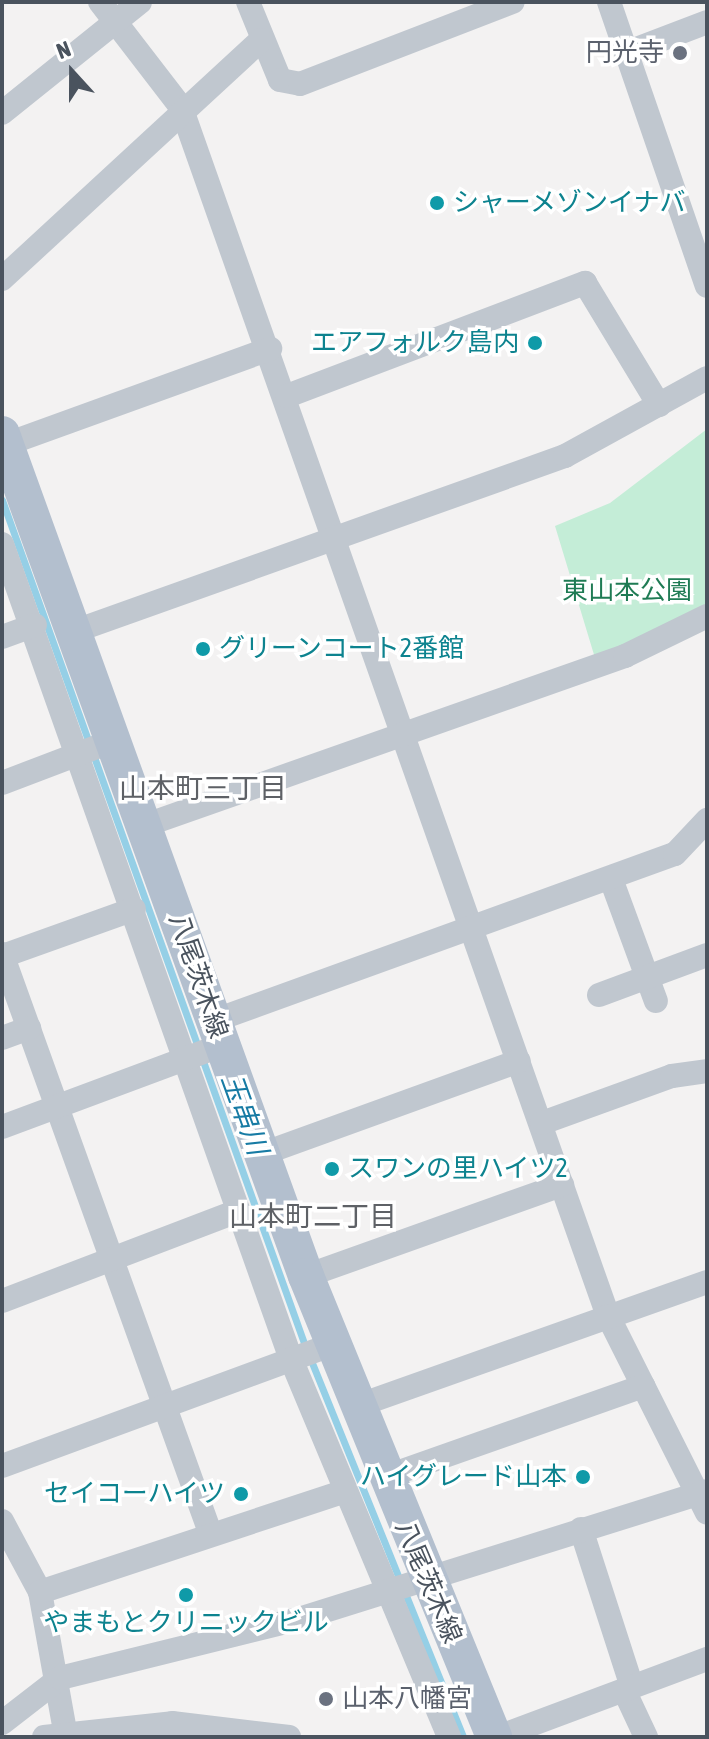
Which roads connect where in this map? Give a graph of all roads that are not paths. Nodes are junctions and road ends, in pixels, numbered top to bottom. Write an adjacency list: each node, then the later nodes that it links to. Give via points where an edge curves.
1 (100, 2): 6 (street)
2 (140, 2): 6 (street)
3 (248, 2): 8 (street)
4 (513, 2): 8 (street, via 300,84 280,80)
5 (609, 2): 9 (street)
6 (116, 22): 10 (street); 11 (street)
7 (707, 22): 9 (street)
8 (261, 40): 10 (street)
9 (626, 53): 13 (street)
10 (181, 107): 12 (street); 14 (street)
11 (2, 113)
12 (2, 279)
13 (707, 286)
14 (270, 349): 16 (street); 18 (street)
15 (707, 378): 17 (street)
16 (287, 396): 17 (street, via 585,283); 19 (street)
17 (659, 405): 19 (street, via 565,456)
18 (4, 439): 23 (main road, 八尾茨木線)
19 (336, 541): 23 (street); 25 (street)
20 (2, 544): 22 (street)
21 (707, 616): 25 (street, via 625,656)
22 (35, 625): 24 (street); 26 (street)
23 (78, 630): 26 (main road, 八尾茨木線)
24 (2, 637)
25 (404, 736): 29 (street); 32 (street)
26 (97, 747): 27 (street); 29 (main road, 八尾茨木線); 31 (street)
27 (2, 783)
28 (707, 820): 30 (street, via 675,854)
29 (146, 825): 40 (main road, 八尾茨木線)
30 (611, 879): 32 (street); 35 (street)
31 (134, 909): 33 (street); 40 (street)
32 (473, 932): 40 (street); 41 (street)
33 (2, 955): 38 (street)
34 (707, 955): 35 (street)
35 (648, 977): 36 (street); 37 (street)
36 (599, 995)
37 (656, 1001)
38 (29, 1028): 39 (street); 43 (street)
39 (2, 1038)
40 (204, 1047): 43 (street); 46 (main road, 八尾茨木線); 48 (street)
41 (519, 1061): 44 (street); 46 (street)
42 (707, 1071): 44 (street, via 672,1076)
43 (57, 1106): 45 (street); 49 (street)
44 (542, 1123): 47 (street)
45 (2, 1127)
46 (262, 1154): 50 (main road, 八尾茨木線)
47 (562, 1185): 50 (street); 53 (street)
48 (238, 1211): 49 (street); 54 (street)
49 (111, 1259): 52 (street); 56 (street)
50 (306, 1276): 54 (main road, 八尾茨木線)
51 (707, 1282): 53 (street)
52 (2, 1301)
53 (608, 1316): 55 (street); 57 (street)
54 (310, 1353): 56 (street); 57 (main road, 八尾茨木線); 60 (street)
55 (643, 1386): 59 (street); 61 (street)
56 (163, 1406): 58 (street); 64 (street)
57 (357, 1406): 59 (main road, 八尾茨木線)
58 (2, 1466)
59 (385, 1477): 66 (main road, 八尾茨木線)
60 (343, 1492): 64 (street); 67 (street)
61 (704, 1499): 63 (street)
62 (2, 1521): 65 (street)
63 (581, 1529): 66 (street); 71 (street)
64 (211, 1535): 68 (street)
65 (8, 1552): 68 (street)
66 (419, 1579): 67 (street); 77 (main road, 八尾茨木線)
67 (386, 1591): 70 (street); 76 (street)
68 (40, 1592): 70 (street)
69 (707, 1659): 71 (street)
70 (60, 1678): 72 (street); 74 (street)
71 (628, 1688): 77 (street); 78 (street)
72 (2, 1723)
73 (238, 1732): 74 (street); 75 (street)
74 (58, 1735)
75 (289, 1737)
76 (449, 1737)
77 (496, 1737)
78 (646, 1737)

